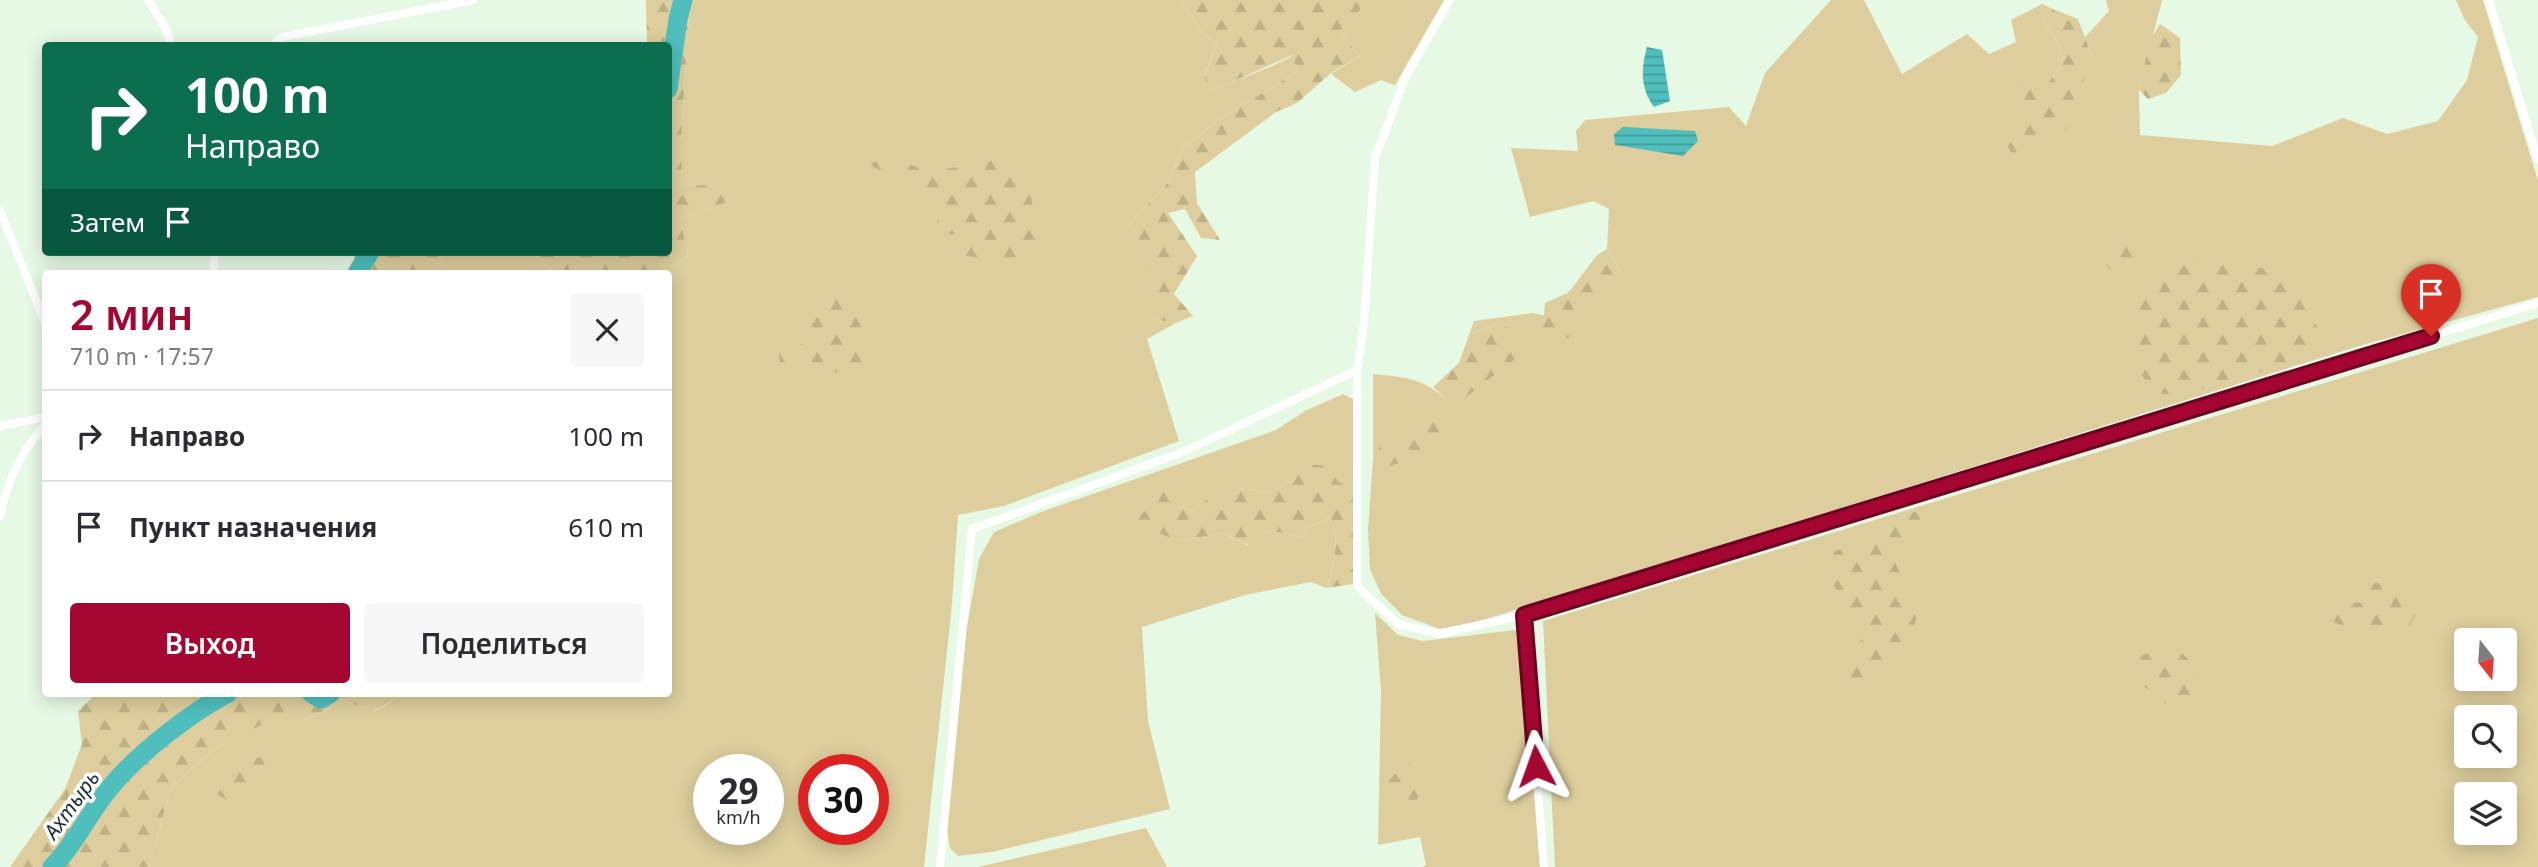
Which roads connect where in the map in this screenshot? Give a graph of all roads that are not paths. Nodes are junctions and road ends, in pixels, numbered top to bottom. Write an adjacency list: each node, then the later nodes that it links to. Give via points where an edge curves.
1 (148, 0): 5 (street)
2 (473, 0): 6 (street, via 282,37)
3 (1450, 0): 11 (street, via 1406,76 1374,158)
4 (2489, 0): 7 (street)
5 (170, 42)
6 (276, 42)
7 (2538, 160)
8 (0, 211): 10 (street)
9 (2538, 303): 18 (street)
10 (42, 315)
11 (1357, 370): 18 (street, via 1357,586 1398,624 1439,634); 19 (street, via 1183,452 972,528)
12 (42, 418): 13 (street)
13 (0, 426)
14 (42, 428): 16 (street)
15 (0, 473): 16 (street)
16 (8, 479): 17 (street)
17 (0, 516)
18 (1524, 615): 20 (street)
19 (940, 867)
20 (1544, 867)

